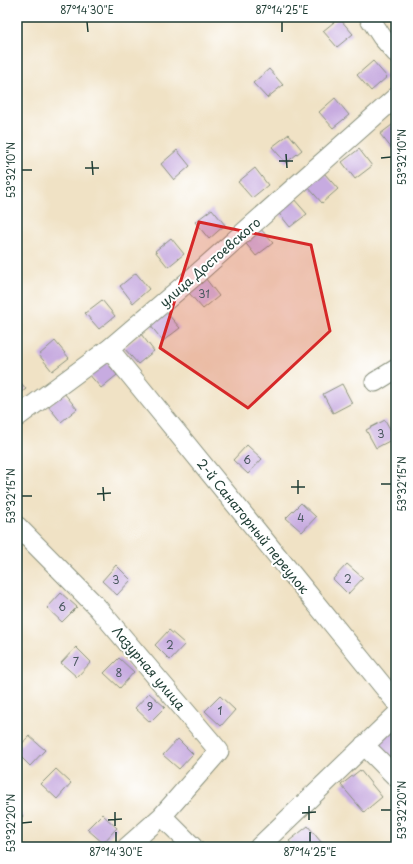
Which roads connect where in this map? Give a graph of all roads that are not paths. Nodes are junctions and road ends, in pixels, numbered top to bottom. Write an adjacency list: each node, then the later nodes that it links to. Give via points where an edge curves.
1 (368, 17): 2 (street)
2 (396, 53)
3 (396, 97): 4 (street, улица Достоевского)
4 (109, 349): 7 (street, улица Достоевского); 9 (street, 2-й Санаторный переулок)
5 (396, 369): 6 (street)
6 (376, 382)
7 (17, 417)
8 (17, 526): 13 (street, Лазурная улица, via 97,607 219,750)
9 (396, 702)
10 (396, 716): 11 (street)
11 (364, 745): 12 (street); 16 (street)
12 (396, 777)
13 (162, 816): 14 (street, Лазурная улица); 15 (street)
14 (127, 847)
15 (193, 847)
16 (259, 847)

